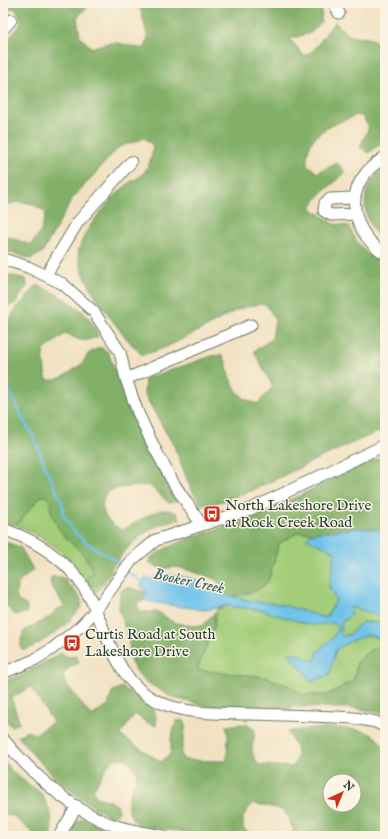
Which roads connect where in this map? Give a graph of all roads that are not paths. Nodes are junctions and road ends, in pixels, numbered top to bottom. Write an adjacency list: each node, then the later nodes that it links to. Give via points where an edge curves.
1 (10, 20): 2 (street)
2 (3, 29)
3 (385, 157): 5 (street, via 365,174)
4 (130, 162): 9 (street, via 78,222)
5 (354, 198): 6 (street); 6 (street, via 330,199 324,203 324,211 331,215)
6 (356, 214): 7 (street, via 363,233 372,245)
7 (385, 254)
8 (3, 259): 9 (street)
9 (46, 275): 11 (street, via 63,284 94,312 120,352)
10 (250, 325): 11 (street)
11 (126, 379): 13 (street, via 154,447 174,484)
12 (385, 445): 13 (street, via 251,509)
13 (201, 524): 15 (street, via 156,540 132,560)
14 (3, 529): 15 (street, via 36,543 67,566 80,582)
15 (95, 611): 16 (street, via 82,626 52,649); 17 (street, via 107,642 122,669 137,688 159,702 189,712 354,718 376,722)
16 (3, 673)
17 (385, 727)
18 (3, 739): 19 (street, via 43,780)
19 (77, 806): 20 (street); 21 (street, via 109,824)
20 (59, 836)
21 (163, 836)

